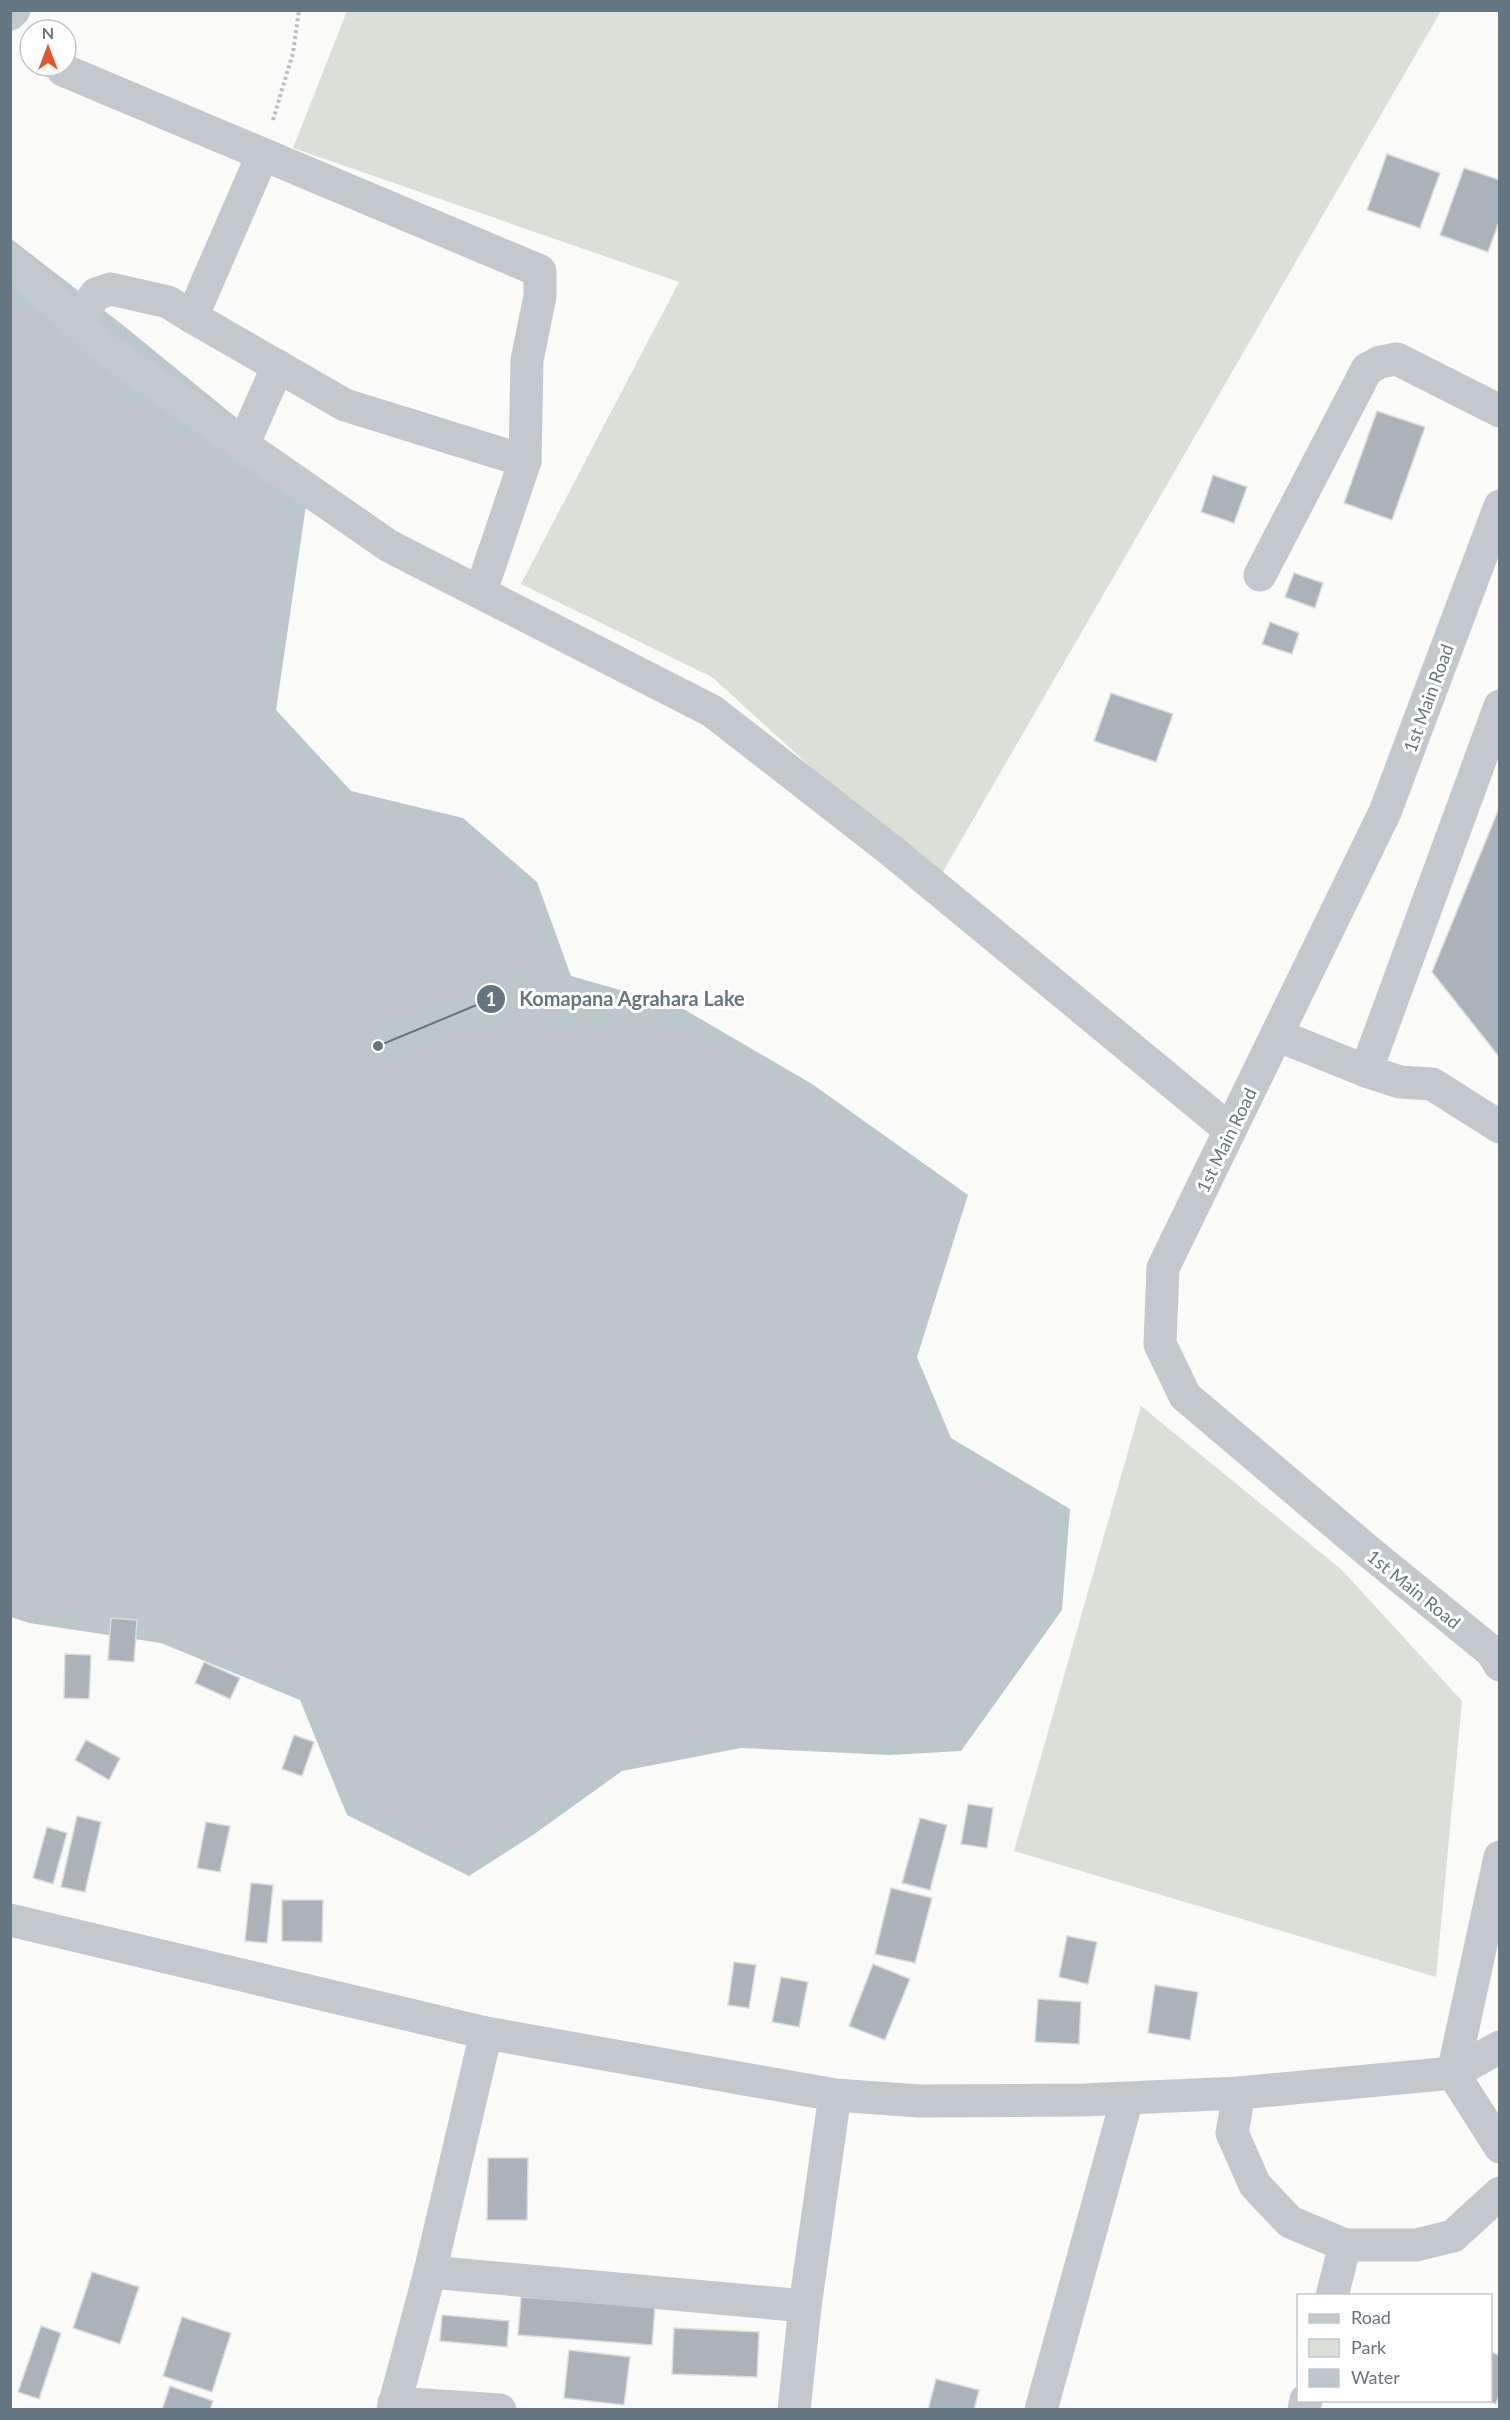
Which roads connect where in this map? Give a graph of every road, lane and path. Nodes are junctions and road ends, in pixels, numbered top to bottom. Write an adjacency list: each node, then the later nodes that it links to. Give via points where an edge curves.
1 (14, 10): 3 (street)
2 (299, 10): 5 (path, via 293,52)
3 (10, 14)
4 (78, 76): 5 (street)
5 (262, 156): 7 (street); 12 (street, via 540,272 540,296 527,360)
6 (10, 261): 8 (street)
7 (192, 316): 8 (street, via 168,302 111,289 96,294); 9 (street)
8 (76, 322): 11 (street, via 108,351)
9 (278, 366): 11 (street); 12 (street, via 345,405)
10 (1500, 411): 14 (street, via 1397,359 1367,369)
11 (243, 445): 15 (street, via 389,546)
12 (525, 461): 15 (street)
13 (1500, 506): 17 (street, 1st Main Road, via 1385,812)
14 (1260, 575)
15 (481, 591): 20 (street, via 712,711 893,852)
16 (1500, 706): 18 (street)
17 (1276, 1035): 18 (street); 20 (street, 1st Main Road)
18 (1366, 1071): 19 (street, via 1400,1082 1432,1084)
19 (1500, 1127)
20 (1230, 1130): 21 (street, 1st Main Road, via 1163,1268 1160,1344 1185,1396 1492,1652)
21 (1500, 1665)
22 (1500, 1857): 26 (street)
23 (10, 1920): 24 (street)
24 (486, 2033): 28 (street); 33 (street)
25 (1500, 2048): 26 (street)
26 (1453, 2073): 27 (street); 30 (street)
27 (1239, 2093): 29 (street); 32 (street, via 1232,2133 1255,2186 1290,2222)
28 (835, 2095): 29 (street, via 920,2101); 35 (street)
29 (1127, 2098): 39 (street)
30 (1500, 2147)
31 (1500, 2193): 32 (street, via 1454,2236 1416,2245)
32 (1345, 2245): 34 (street)
33 (430, 2272): 35 (street); 36 (street)
34 (1332, 2294)
35 (805, 2306): 38 (street)
36 (394, 2406): 37 (street)
37 (500, 2409)
38 (794, 2409)
39 (1041, 2409)

